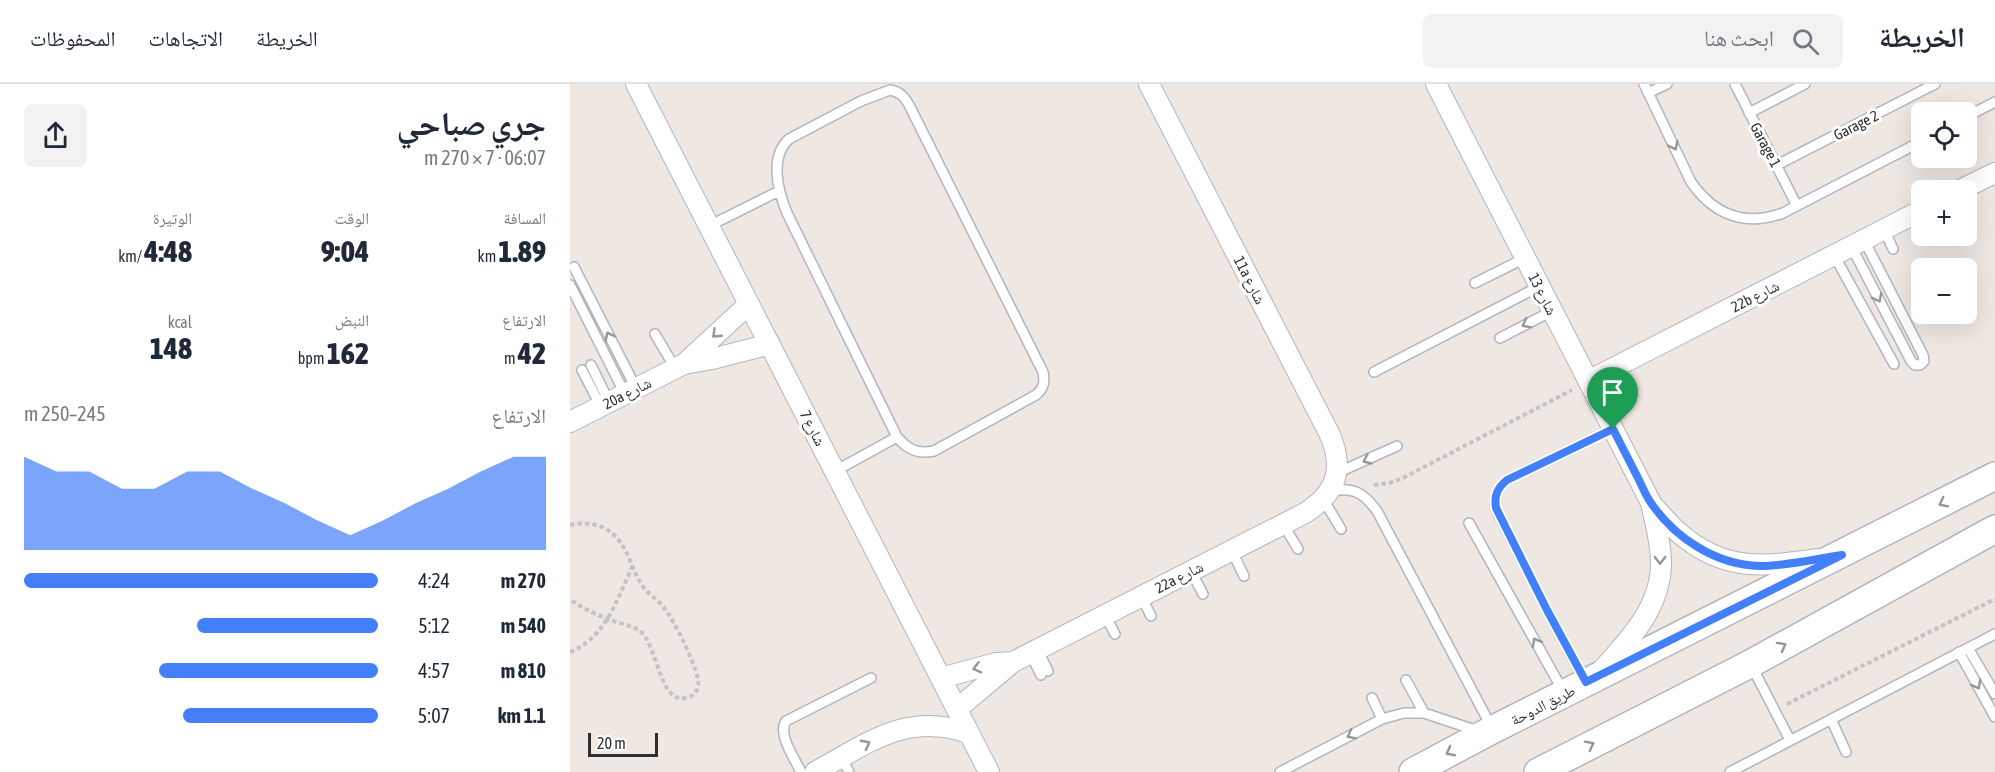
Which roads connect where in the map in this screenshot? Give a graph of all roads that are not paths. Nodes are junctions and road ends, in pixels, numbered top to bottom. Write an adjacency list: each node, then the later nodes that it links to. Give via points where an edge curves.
1 (636, 84): 19 (street, شارع 7)
2 (1149, 84): 45 (street, 11a شارع, via 1329,433 1337,457)
3 (1436, 84): 23 (street, شارع 13)
4 (1667, 84): 8 (lane)
5 (1735, 84): 11 (lane, Garage 1)
6 (1805, 84): 11 (lane)
7 (1935, 84): 13 (lane, Garage 2)
8 (1646, 89): 17 (lane, one-way to 17, via 1691,182 1711,205 1732,215 1755,219 1770,218)
9 (1995, 102): 10 (lane)
10 (1977, 111)
11 (1749, 113): 13 (lane, Garage 1)
12 (1911, 147): 17 (lane)
13 (1777, 165): 17 (lane, Garage 1)
14 (1995, 172): 15 (street)
15 (1977, 181)
16 (779, 191): 19 (lane); 41 (lane); 41 (lane, via 780,148 789,139 881,92 898,92 909,105 1042,372 1043,385 1036,395 934,451 913,451)
17 (1797, 206)
18 (1911, 216): 20 (street, 22b شارع)
19 (709, 226): 28 (street, شارع 7)
20 (1884, 229): 21 (street, 22b شارع); 22 (lane)
21 (1850, 247): 21 (lane, one-way to 21, via 1911,361 1920,365 1923,355); 33 (lane); 37 (street, 22b شارع)
22 (1893, 249)
23 (1525, 258): 25 (lane); 27 (street, شارع 13)
24 (574, 267): 38 (lane, one-way to 24)
25 (1475, 283)
26 (570, 285): 38 (lane)
27 (1539, 286): 29 (street, شارع 13); 36 (lane)
28 (749, 304): 32 (street, شارع 7); 34 (street, 20a شارع, one-way to 34)
29 (1552, 311): 31 (lane, one-way to 31); 37 (street, شارع 13)
30 (655, 334): 34 (lane)
31 (1500, 338)
32 (770, 344): 34 (street, 20a شارع); 43 (street, شارع 7)
33 (1894, 363)
34 (679, 366): 38 (street, 20a شارع)
35 (587, 367): 38 (lane)
36 (1374, 372)
37 (1588, 381): 40 (street, شارع 13)
38 (618, 398): 39 (street, 20a شارع)
39 (570, 422)
40 (1613, 429): 46 (street, شارع 13); 69 (lane, via 1507,480 1496,492 1496,508)
41 (897, 437): 43 (lane)
42 (1398, 446): 45 (lane, one-way to 45)
43 (835, 471): 67 (street, شارع 7)
44 (1995, 476): 53 (main road, طريق الدوحة, one-way to 53)
45 (1331, 486): 48 (street, 22a شارع, via 1305,513); 49 (lane); 77 (lane, via 1357,492 1377,511)
46 (1651, 503): 53 (street, شارع 13, via 1694,545 1736,563 1780,565); 69 (street, شارع 13, one-way to 69, via 1661,564 1658,589 1633,636)
47 (1469, 523): 69 (lane, one-way to 47)
48 (1283, 524): 51 (lane); 52 (street, 22a شارع)
49 (1341, 529)
50 (1995, 529): 64 (main road, one-way to 50)
51 (1298, 549)
52 (1232, 551): 54 (street, 22a شارع); 55 (lane)
53 (1842, 555): 69 (main road, طريق الدوحة)
54 (1191, 571): 56 (lane); 57 (street, 22a شارع)
55 (1244, 576)
56 (1203, 594)
57 (1141, 596): 58 (street, 22a شارع); 59 (lane)
58 (1105, 615): 60 (lane); 63 (street, 22a شارع)
59 (1151, 616)
60 (1115, 634)
61 (1995, 634): 62 (lane)
62 (1964, 650): 70 (lane); 74 (lane, one-way to 74); 76 (lane)
63 (1027, 655): 65 (lane); 67 (street, 22a شارع, one-way to 67); 72 (street, 22a شارع)
64 (1750, 664): 79 (lane); 87 (main road, one-way to 64)
65 (1045, 673)
66 (871, 678): 82 (lane, via 783,725 783,735)
67 (941, 678): 72 (street, شارع 7)
68 (1406, 680): 73 (lane)
69 (1582, 684): 77 (main road, طريق الدوحة)
70 (1995, 694)
71 (1371, 698): 75 (lane)
72 (957, 710): 78 (street, شارع 7)
73 (1424, 713): 75 (lane, via 1404,712); 77 (lane)
74 (1995, 717)
75 (1382, 719): 85 (lane, one-way to 85)
76 (1830, 719): 79 (lane); 80 (lane)
77 (1489, 732): 86 (main road, طريق الدوحة, one-way to 86)
78 (968, 733): 81 (street, one-way to 78, via 887,733 914,726 942,726); 84 (street, شارع 7)
79 (1790, 740): 88 (lane)
80 (1846, 752)
81 (845, 765): 83 (street)
82 (801, 772)
83 (814, 772)
84 (988, 772)
85 (1280, 772)
86 (1413, 772)
87 (1538, 772)
88 (1730, 772)

